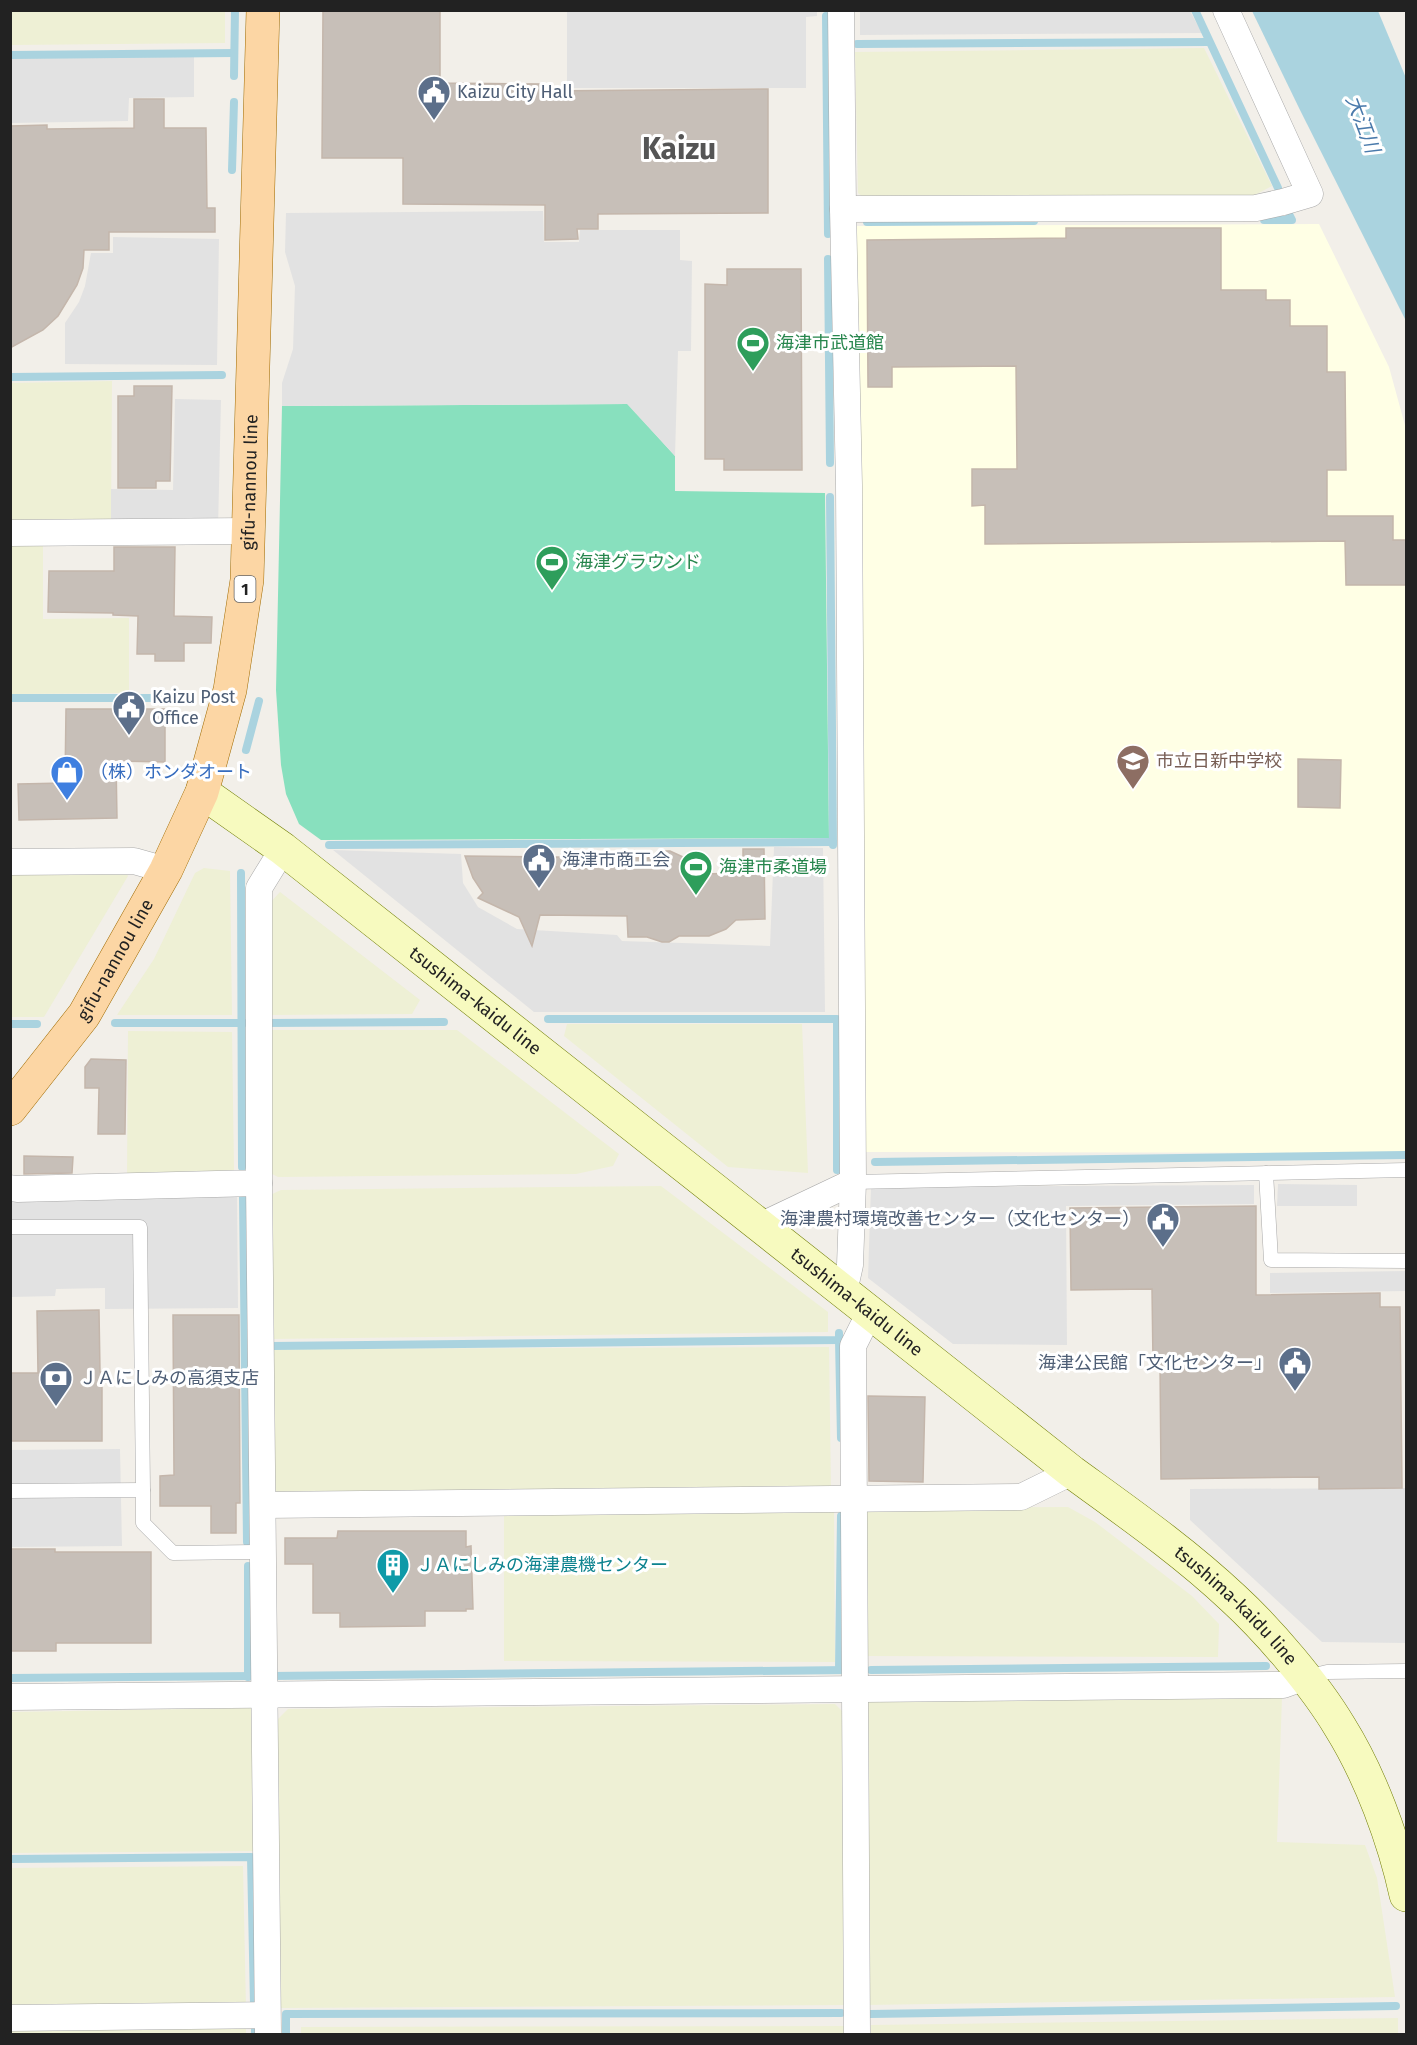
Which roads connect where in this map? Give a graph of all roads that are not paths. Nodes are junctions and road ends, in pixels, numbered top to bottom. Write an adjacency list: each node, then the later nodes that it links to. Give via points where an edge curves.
1 (263, 10): 5 (main road, gifu-nannou line / 1)
2 (841, 10): 4 (street)
3 (1226, 10): 4 (street, via 1310,194 1256,208)
4 (843, 209): 14 (street, via 849,485)
5 (248, 531): 6 (street); 7 (main road, gifu-nannou line / 1, via 247,580 230,690)
6 (10, 533)
7 (202, 792): 8 (main road, tsushima-kaidu line); 10 (main road, gifu-nannou line / 1)
8 (283, 849): 15 (street, via 259,888); 17 (main road, tsushima-kaidu line)
9 (10, 862): 10 (street, via 134,861)
10 (166, 870): 11 (main road, gifu-nannou line / 1, via 84,1015)
11 (10, 1109)
12 (1407, 1170): 13 (lane)
13 (1266, 1173): 14 (lane); 19 (lane, via 1271,1260)
14 (853, 1182): 17 (street); 20 (street, via 850,1265)
15 (260, 1183): 16 (street); 26 (street)
16 (10, 1188)
17 (760, 1226): 20 (main road, tsushima-kaidu line)
18 (10, 1227): 23 (lane, via 140,1227)
19 (1407, 1261)
20 (844, 1292): 21 (main road, tsushima-kaidu line)
21 (872, 1315): 22 (main road, tsushima-kaidu line); 25 (street, via 853,1346)
22 (1072, 1472): 25 (street, via 1021,1497); 29 (main road, tsushima-kaidu line, via 1147,1526 1234,1598)
23 (143, 1490): 24 (lane); 27 (lane, via 143,1523 173,1553)
24 (10, 1491)
25 (854, 1500): 26 (street); 30 (street)
26 (263, 1505): 27 (street)
27 (264, 1552): 31 (street)
28 (1407, 1671): 29 (lane, via 1327,1672)
29 (1305, 1677): 30 (street, via 1283,1685); 33 (main road, tsushima-kaidu line, via 1340,1727)
30 (854, 1689): 31 (street); 37 (street)
31 (265, 1695): 32 (street); 36 (street)
32 (10, 1697)
33 (1403, 1861): 34 (main road, tsushima-kaidu line)
34 (1407, 1895)
35 (10, 2018): 36 (street)
36 (268, 2025)
37 (857, 2034)

